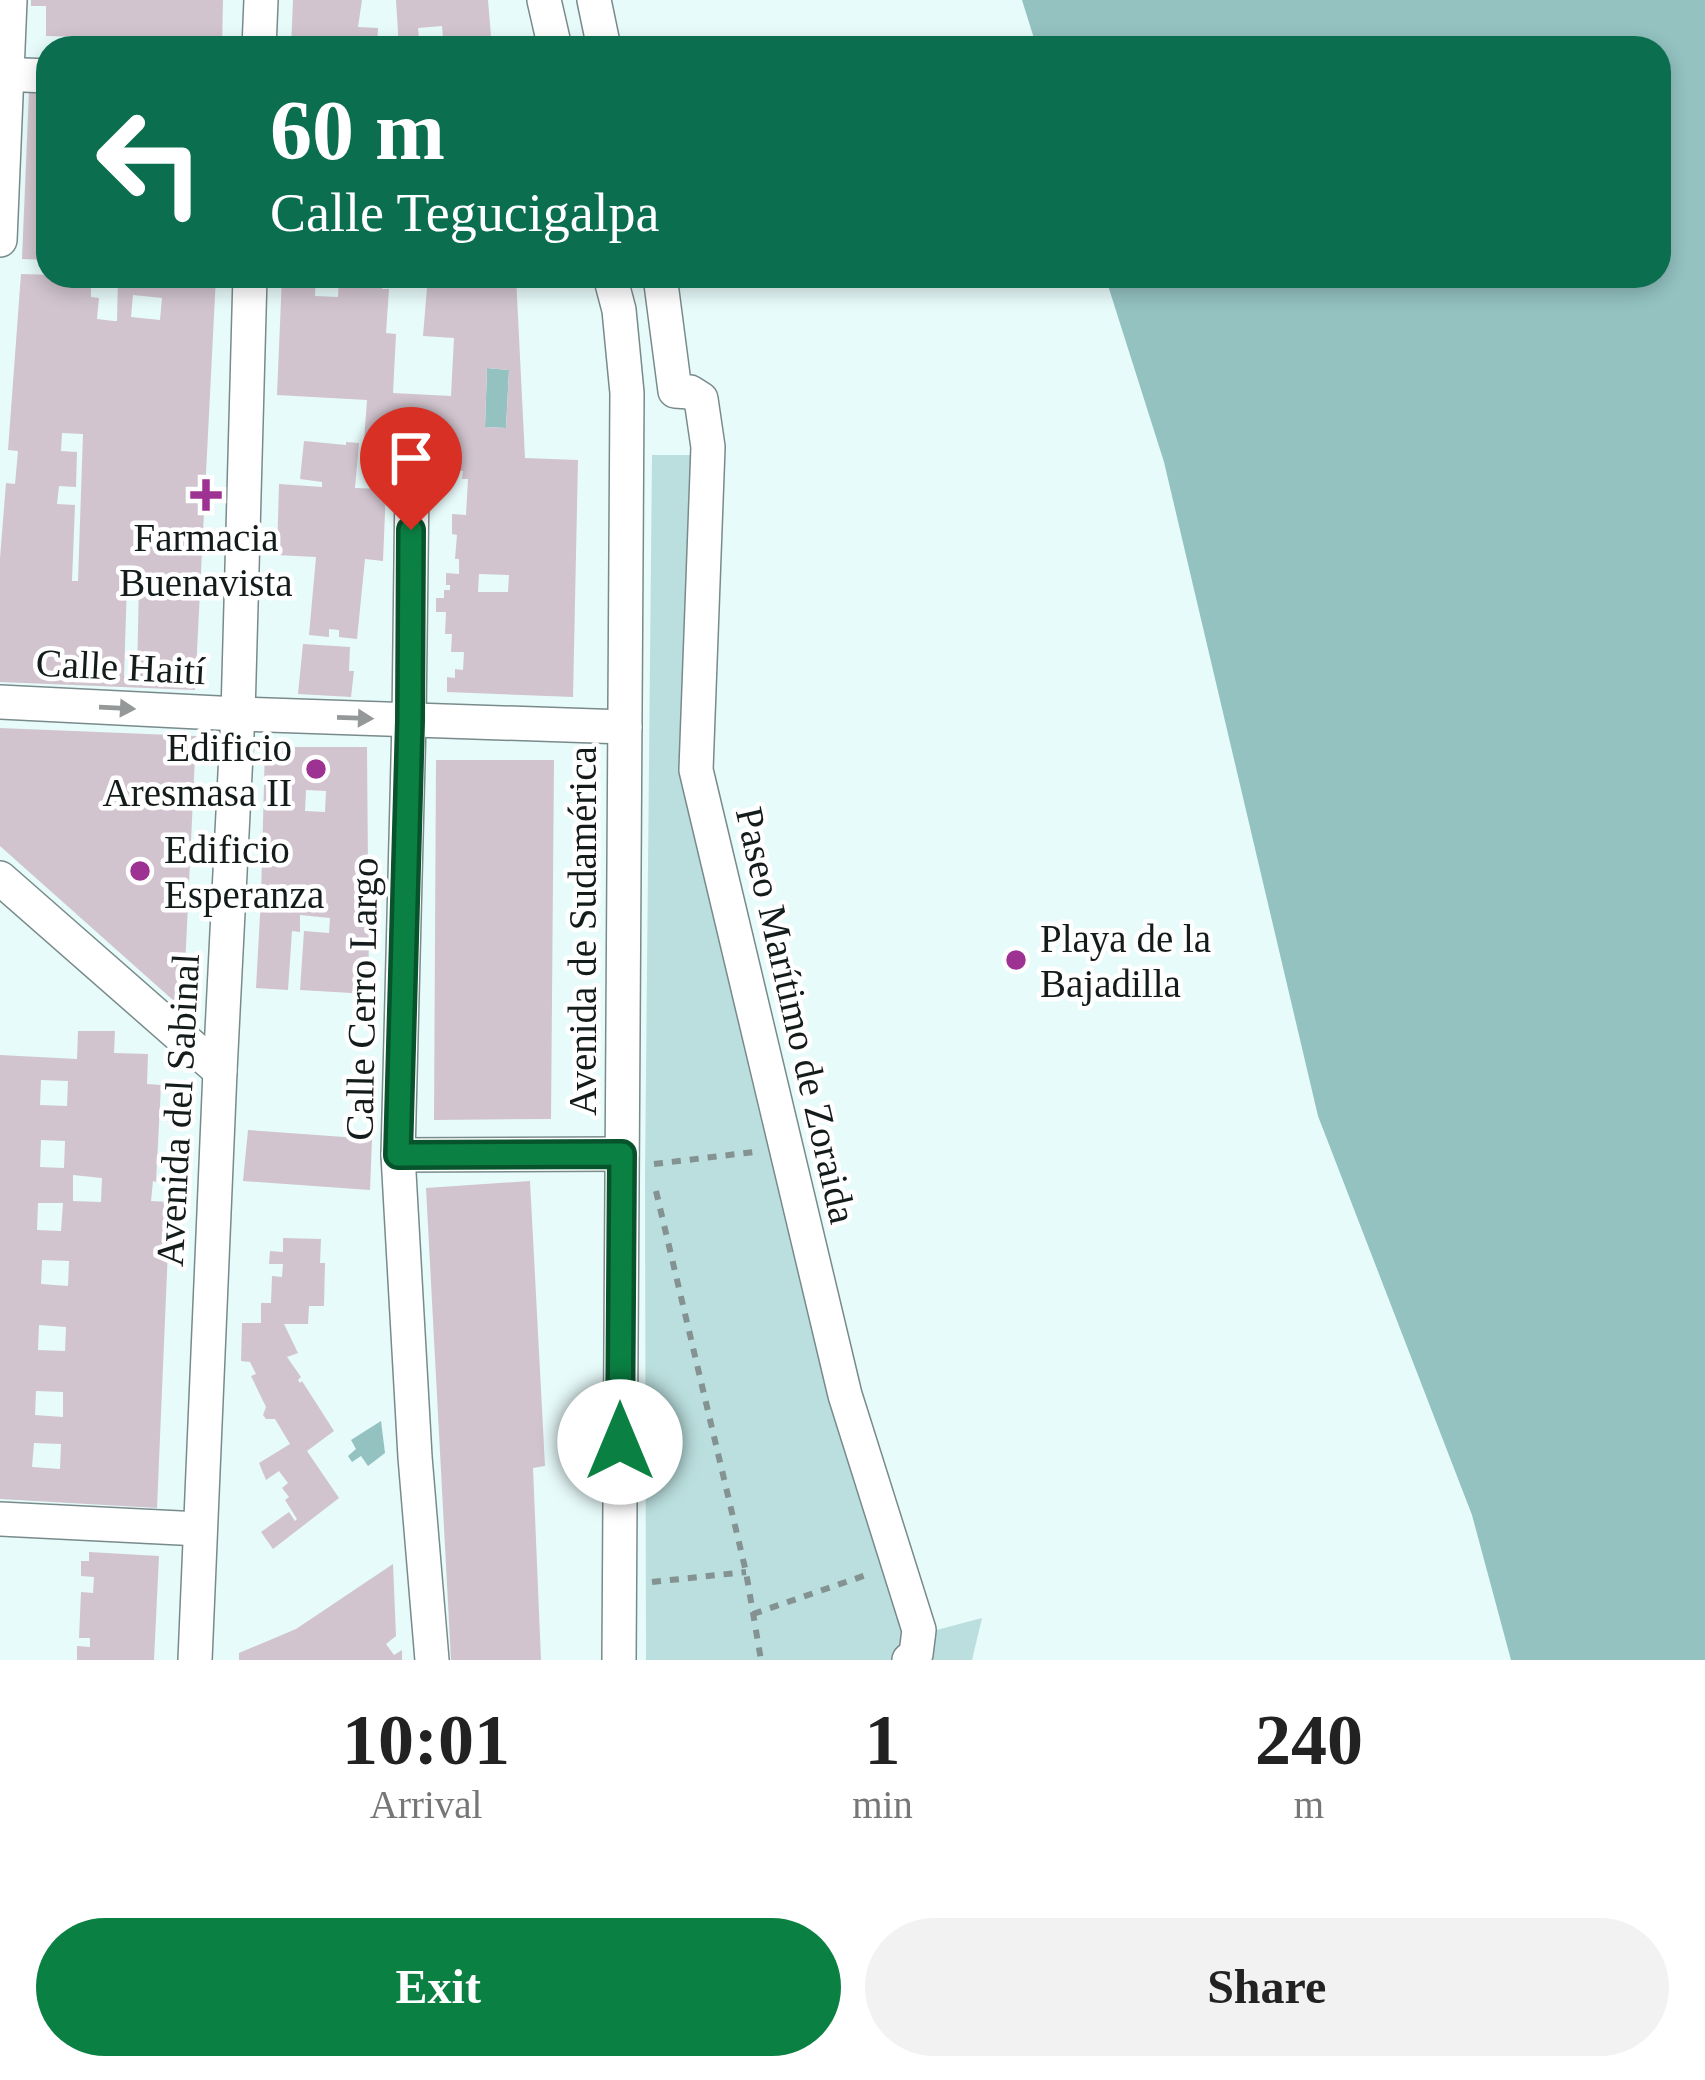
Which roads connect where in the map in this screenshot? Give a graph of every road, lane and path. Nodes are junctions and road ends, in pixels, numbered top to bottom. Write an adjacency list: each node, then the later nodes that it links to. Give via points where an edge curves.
1 (10, 0): 8 (street)
2 (261, 0): 5 (street)
3 (544, 0): 6 (street)
4 (594, 0): 7 (street)
5 (260, 36)
6 (552, 36)
7 (602, 36)
8 (4, 74): 9 (street); 10 (street)
9 (36, 75)
10 (0, 240)
11 (250, 288): 16 (street, Avenida del Sabinal)
12 (613, 288): 18 (street, Avenida de Sudamérica, via 627,394)
13 (662, 288): 21 (street, Paseo Marítimo de Zoraida, via 675,391 701,399 707,447 696,770)
14 (412, 483): 17 (street, Calle Cerro Largo)
15 (0, 702): 16 (street, Calle Haití, one-way to 16)
16 (238, 714): 17 (street, Calle Haití, one-way to 17); 20 (street, Avenida del Sabinal)
17 (410, 721): 18 (street, Calle Haití); 22 (street, Calle Cerro Largo)
18 (625, 727): 23 (street, Avenida de Sudamérica)
19 (0, 878): 20 (street)
20 (220, 1070): 26 (street, Avenida del Sabinal)
21 (784, 1147): 23 (path); 27 (street, Paseo Marítimo de Zoraida, via 845,1396)
22 (398, 1155): 23 (street); 32 (street, Calle Cerro Largo)
23 (636, 1160): 29 (street, Avenida de Sudamérica)
24 (656, 1187): 28 (path)
25 (0, 1519): 26 (street)
26 (200, 1529): 31 (street, Avenida del Sabinal)
27 (898, 1563): 30 (path); 35 (street, Paseo Marítimo de Zoraida, via 919,1630)
28 (746, 1572): 29 (path); 30 (path)
29 (619, 1585): 33 (street, Avenida de Sudamérica)
30 (753, 1614): 34 (path)
31 (195, 1660)
32 (432, 1660)
33 (619, 1660)
34 (761, 1660)
35 (909, 1660)

